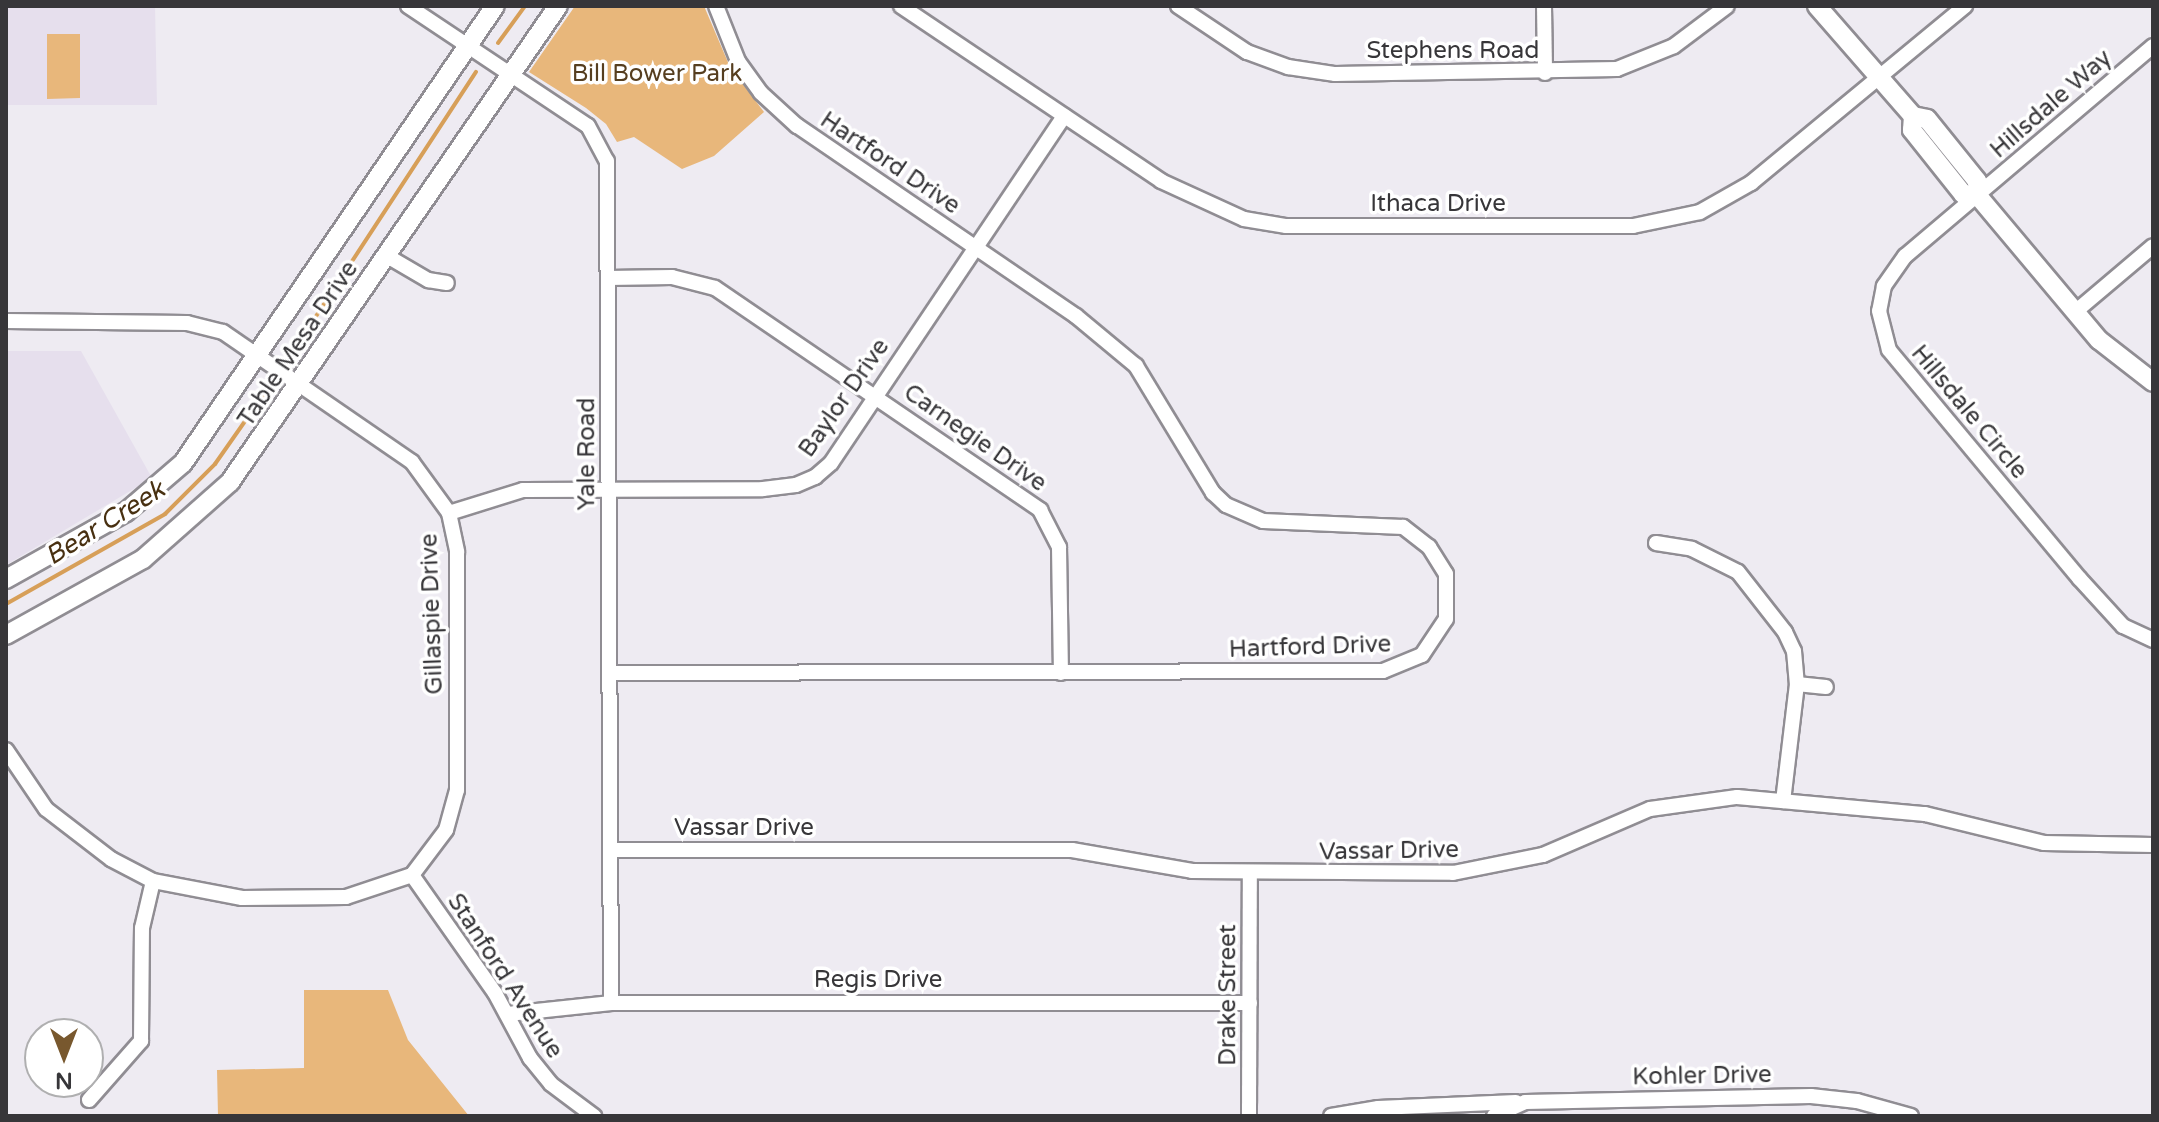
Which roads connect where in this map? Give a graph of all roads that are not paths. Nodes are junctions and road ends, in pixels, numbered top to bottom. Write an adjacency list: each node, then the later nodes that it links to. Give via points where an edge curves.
1 (408, 6): 11 (street, Yale Road)
2 (495, 6): 11 (street, Table Mesa Drive)
3 (558, 6): 14 (street, Table Mesa Drive)
4 (716, 6): 19 (street, Hartford Drive, via 738,61 766,97 841,159)
5 (901, 6): 16 (street, Ithaca Drive)
6 (1178, 6): 13 (street, Stephens Road, via 1247,52 1288,67 1335,74)
7 (1544, 6): 13 (street)
8 (1727, 6): 13 (street, Stephens Road, via 1674,46 1617,69)
9 (1817, 6): 15 (street)
10 (1965, 6): 15 (street, Ithaca Drive)
11 (466, 45): 14 (street, Yale Road); 25 (street, Table Mesa Drive)
12 (2153, 46): 17 (street, Hillsdale Way)
13 (1545, 73)
14 (508, 74): 20 (street, Table Mesa Drive); 21 (street, Yale Road, via 588,126 600,142 607,161)
15 (1880, 79): 16 (street, Ithaca Drive, via 1726,199 1687,216 1633,226 1286,226 1244,219 1161,181); 17 (street, via 1913,116 1927,119 1977,181)
16 (1064, 116): 19 (street, Baylor Drive)
17 (1978, 196): 23 (street); 34 (street, Hillsdale Circle, via 1894,268 1884,286 1881,332 1889,350 2079,578 2123,626)
18 (2153, 246): 23 (street)
19 (975, 248): 28 (street, Baylor Drive); 36 (street, Hartford Drive, via 1076,316 1136,366 1213,493 1226,505 1263,521 1403,527 1422,538 1446,574 1446,619 1437,639 1404,666 1383,671)
20 (387, 256): 22 (street, via 428,280); 26 (street, Table Mesa Drive)
21 (608, 278): 28 (street, Carnegie Drive, via 672,277 715,288); 29 (street, Yale Road)
22 (447, 283)
23 (2075, 312): 27 (street, via 2099,340)
24 (6, 321): 25 (street, Gillaspie Drive, via 187,323 223,332)
25 (258, 354): 26 (street, Gillaspie Drive); 32 (street, Table Mesa Drive, via 209,430 158,489)
26 (301, 382): 30 (street, Gillaspie Drive, via 412,462); 33 (street, Table Mesa Drive, via 230,482 172,538)
27 (2153, 382)
28 (875, 395): 29 (street, Baylor Drive, via 831,463 796,485); 36 (street, Carnegie Drive, via 1028,500 1052,527 1059,547)
29 (609, 489): 30 (street, Baylor Drive, via 523,490); 35 (street, Yale Road)
30 (449, 513): 44 (street, Gillaspie Drive, via 457,552 457,790 446,830)
31 (1656, 543): 37 (street, via 1692,549 1738,572 1785,632 1794,651)
32 (6, 579)
33 (6, 635)
34 (2153, 640)
35 (610, 673): 36 (street, Hartford Drive); 42 (street, Yale Road)
36 (1061, 673)
37 (1797, 684): 38 (street); 40 (street)
38 (1826, 687)
39 (6, 750): 45 (street, via 46,809 72,834)
40 (1783, 801): 41 (street, Vassar Drive, via 1925,814 2044,843); 43 (street, Vassar Drive, via 1737,797 1650,809 1501,867 1453,873)
41 (2153, 845)
42 (612, 850): 43 (street, Vassar Drive, via 1072,850 1192,871); 46 (street, Yale Road)
43 (1250, 874): 47 (street, Drake Street)
44 (412, 875): 45 (street, via 346,897 242,898); 48 (street, Stanford Avenue)
45 (153, 881): 49 (street, via 142,928 141,1041)
46 (611, 1003): 47 (street, Regis Drive); 48 (street, Regis Drive)
47 (1250, 1003): 53 (street, Drake Street)
48 (508, 1014): 52 (street, Stanford Avenue, via 530,1058 551,1084)
49 (89, 1100)
50 (1525, 1102): 51 (street); 55 (street, Kohler Drive); 56 (street, Kohler Drive, via 1811,1096 1857,1101)
51 (1420, 1112): 54 (street)
52 (594, 1116)
53 (1249, 1116)
54 (1331, 1116)
55 (1494, 1116)
56 (1911, 1116)

